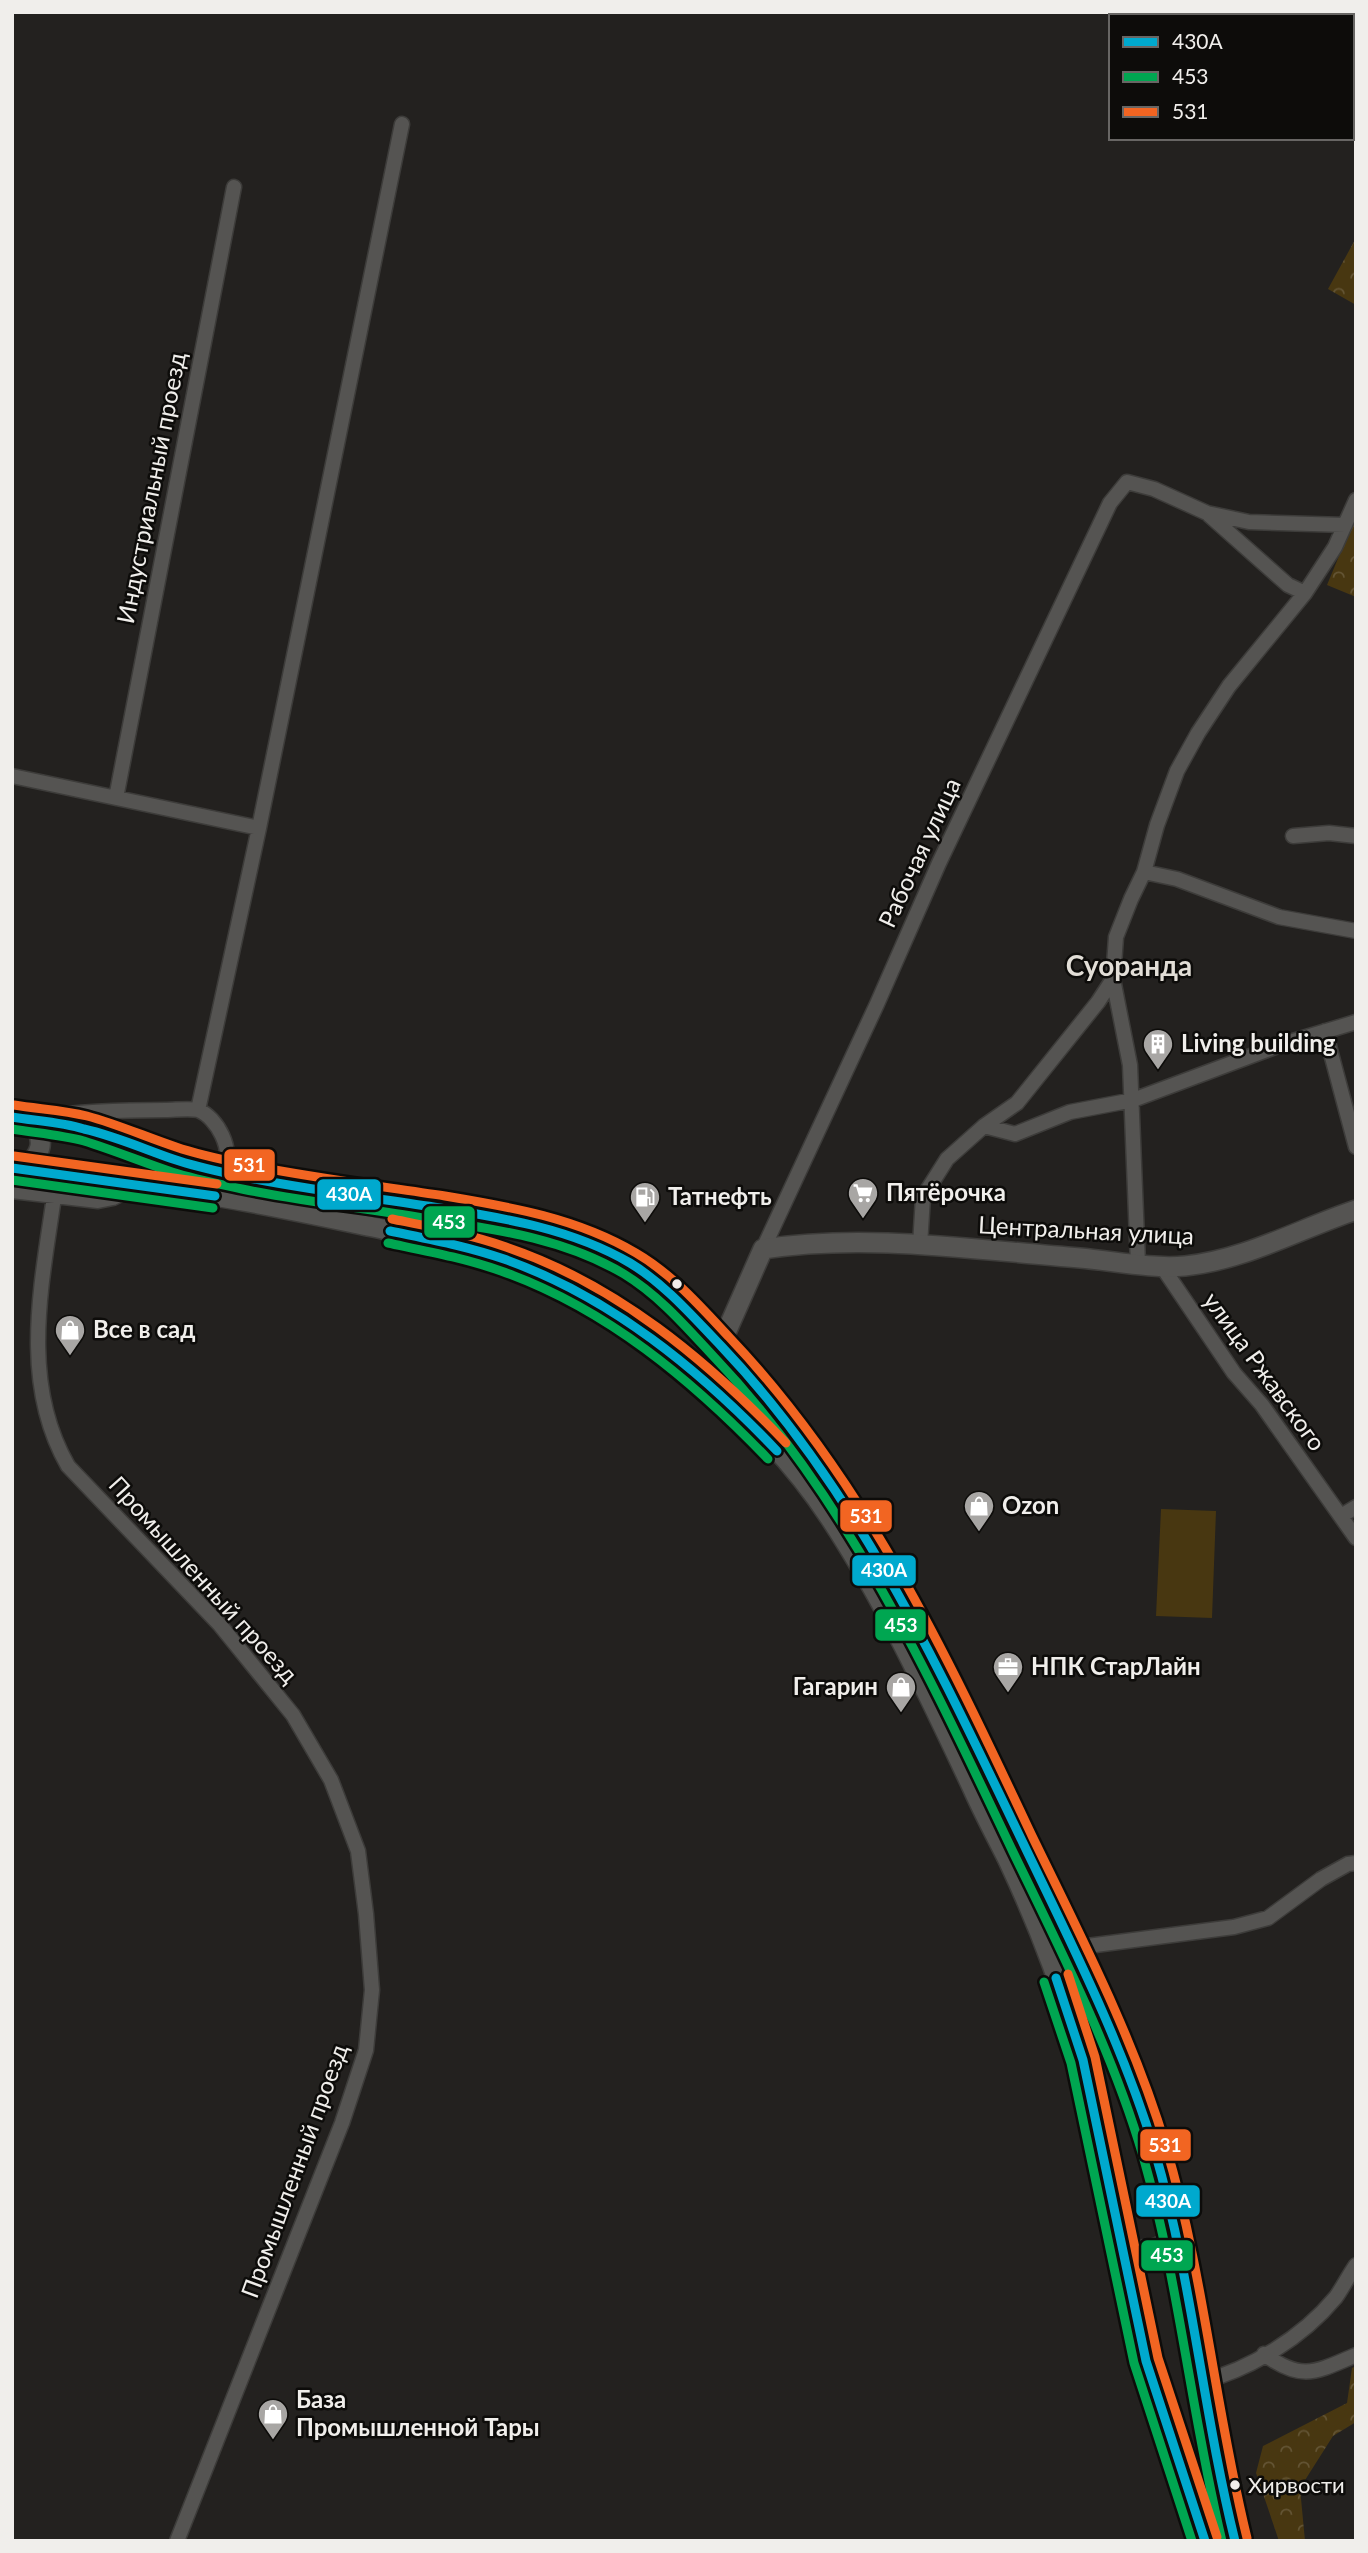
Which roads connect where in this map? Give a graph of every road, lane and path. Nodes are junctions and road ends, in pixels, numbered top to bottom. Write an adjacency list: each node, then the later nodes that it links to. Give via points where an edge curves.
1 (402, 124): 9 (street)
2 (234, 187): 8 (street, Индустриальный проезд)
3 (1356, 500): 5 (street)
4 (1207, 513): 5 (street, via 1249,522); 6 (street, via 1288,585); 30 (street, Рабочая улица, via 1127,482 1110,503 933,874)
5 (1345, 525): 6 (street)
6 (1305, 593): 12 (street, via 1229,686 1198,733 1177,771)
7 (12, 776): 8 (street)
8 (116, 798): 9 (street)
9 (259, 828): 18 (street)
10 (1293, 836): 11 (street)
11 (1356, 836)
12 (1144, 872): 13 (street, via 1177,879 1279,917); 14 (street, via 1116,937)
13 (1356, 931)
14 (1113, 979): 17 (street); 20 (street, via 1017,1103)
15 (1356, 1022): 16 (street)
16 (1325, 1031): 17 (street); 21 (street)
17 (1133, 1100): 20 (street, via 1070,1112 1015,1134); 31 (street)
18 (198, 1110): 19 (street, via 74,1112); 23 (street, via 216,1124 223,1139 227,1153)
19 (22, 1118): 22 (main road, via 40,1131 41,1147 34,1161); 23 (main road, via 83,1128)
20 (984, 1126): 29 (street, via 947,1160 923,1197)
21 (1356, 1147)
22 (17, 1169): 24 (main road)
23 (221, 1172): 25 (street); 33 (main road, via 491,1216 568,1235 619,1257 666,1290)
24 (138, 1185): 25 (main road); 27 (street, via 98,1201)
25 (181, 1190): 40 (main road, via 467,1248 565,1284 604,1306 685,1365 740,1413 800,1477 877,1596 1008,1861 1049,1956 1083,2060)
26 (12, 1191): 27 (street)
27 (54, 1196): 45 (street, Промышленный проезд, via 37,1342 44,1411 58,1448 68,1466 220,1625 293,1715 331,1780 354,1839 366,1914 372,1990 366,2050 342,2123)
28 (1356, 1210): 32 (main road, Центральная улица, via 1250,1251 1200,1264)
29 (920, 1245): 30 (main road, Центральная улица, via 798,1244); 31 (main road, Центральная улица)
30 (763, 1249): 33 (main road)
31 (1138, 1264): 32 (main road, Центральная улица)
32 (1161, 1265): 35 (street, улица Ржавского, via 1234,1373 1253,1392)
33 (720, 1344): 38 (main road, via 785,1416 872,1545 945,1682)
34 (1356, 1507): 35 (street)
35 (1341, 1516): 36 (street, улица Ржавского)
36 (1356, 1538)
37 (1356, 1863): 38 (street, via 1321,1879 1268,1918 1234,1927)
38 (1072, 1948): 39 (main road, via 1142,2112)
39 (1176, 2236): 40 (main road, via 1150,2251); 44 (main road)
40 (1121, 2245): 46 (main road, via 1146,2361)
41 (1356, 2265): 42 (street, via 1319,2315)
42 (1264, 2354): 43 (street, via 1281,2367 1314,2373); 44 (street, via 1226,2375)
43 (1356, 2355)
44 (1201, 2382): 47 (main road)
45 (177, 2541)
46 (1205, 2541)
47 (1235, 2541)

